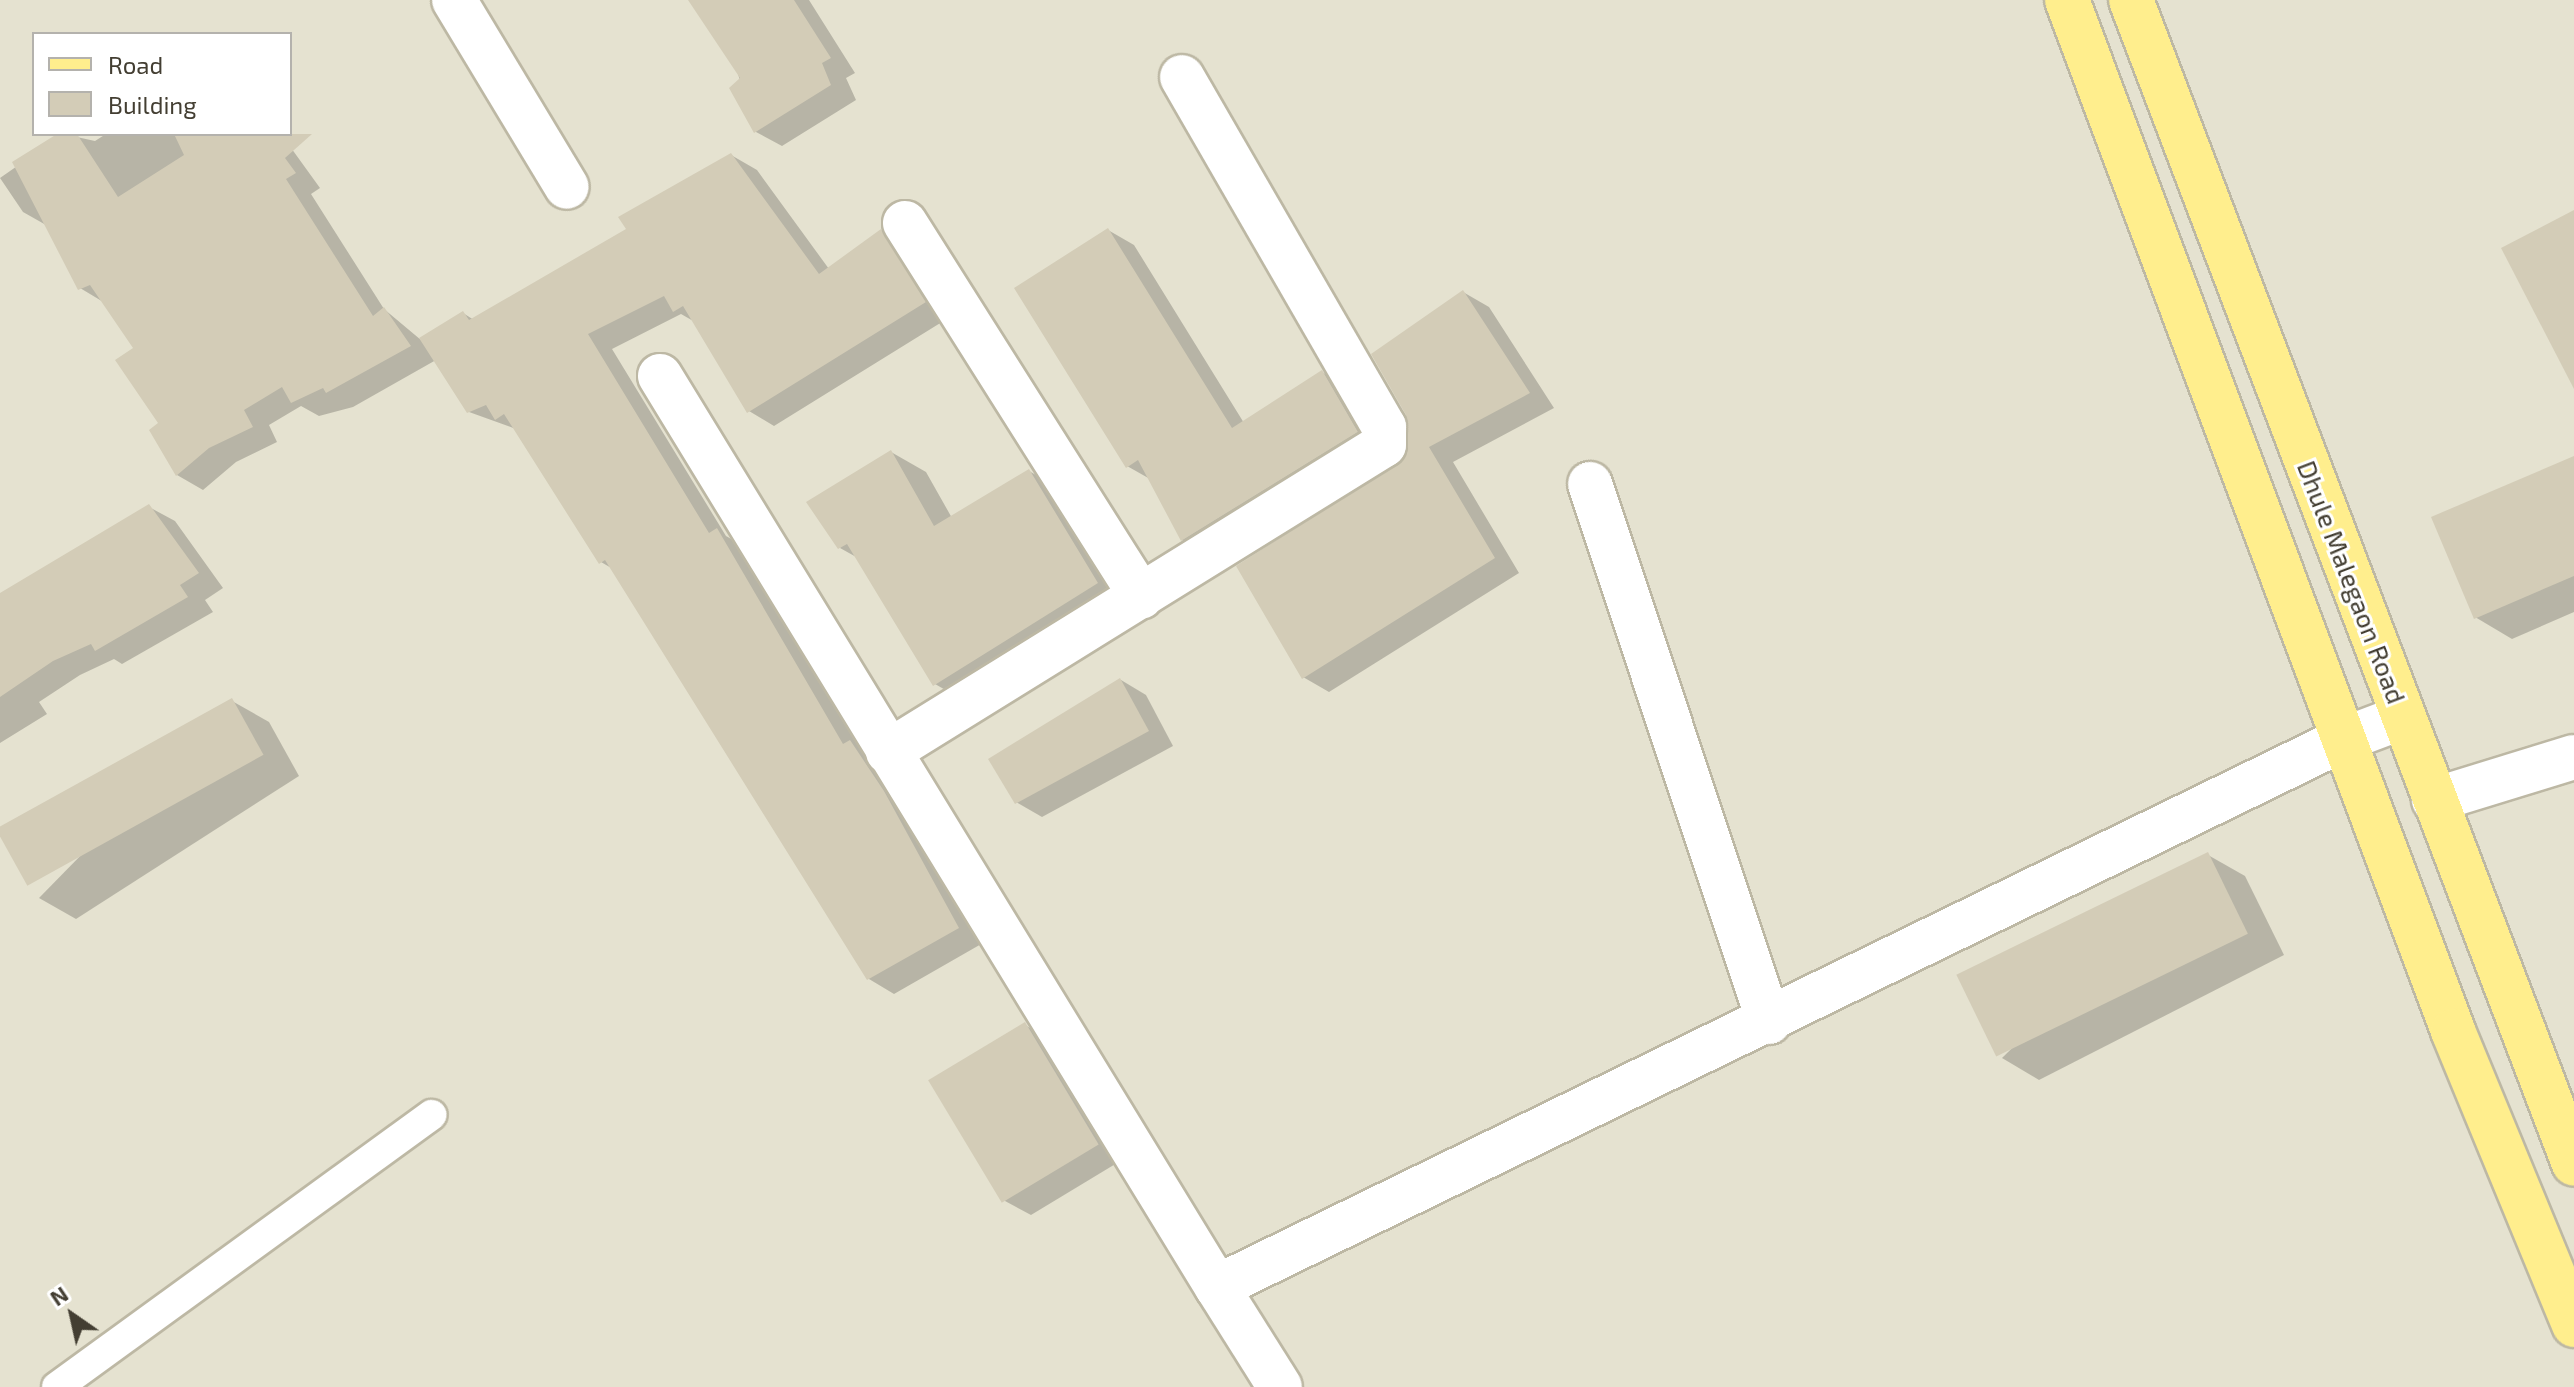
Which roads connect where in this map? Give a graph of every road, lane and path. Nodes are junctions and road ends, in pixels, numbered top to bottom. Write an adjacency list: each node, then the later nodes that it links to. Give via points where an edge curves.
1 (454, 0): 5 (street)
2 (2067, 0): 11 (main road)
3 (2131, 0): 10 (main road, Dhule Malegaon Road)
4 (1182, 77): 9 (street, via 1386,436 1376,452)
5 (567, 187)
6 (905, 223): 9 (street)
7 (660, 376): 12 (street)
8 (1590, 484): 15 (street)
9 (1141, 597): 12 (street)
10 (2403, 717): 11 (street); 14 (main road, Dhule Malegaon Road)
11 (2342, 740): 15 (street); 19 (main road)
12 (888, 752): 18 (street)
13 (2574, 757): 14 (street)
14 (2434, 800): 17 (main road, Dhule Malegaon Road)
15 (1769, 1022): 18 (street)
16 (432, 1115): 20 (lane)
17 (2574, 1164)
18 (1217, 1287): 21 (street)
19 (2574, 1325)
20 (57, 1387)
21 (1280, 1387)

